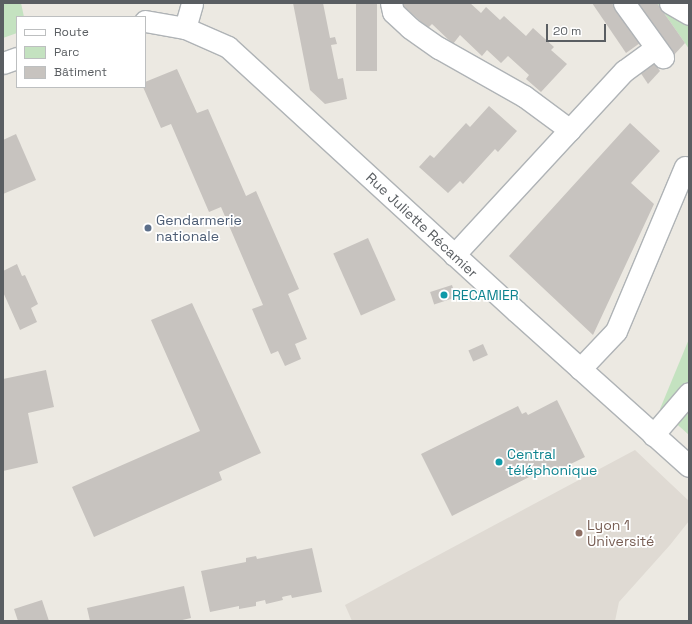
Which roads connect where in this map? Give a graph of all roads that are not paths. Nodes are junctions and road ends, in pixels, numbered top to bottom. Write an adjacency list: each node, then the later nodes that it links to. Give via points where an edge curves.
1 (192, 3): 7 (street)
2 (391, 3): 10 (street, via 393,12 410,28 439,48 524,96)
3 (624, 3): 10 (street, via 660,52 624,71)
4 (670, 3): 5 (street)
5 (689, 14)
6 (146, 21): 7 (street, Rue Juliette Récamier)
7 (185, 28): 12 (street, Rue Juliette Récamier, via 228,47)
8 (16, 58): 9 (street)
9 (3, 63)
10 (570, 130): 12 (street)
11 (685, 167): 13 (street, via 616,331)
12 (454, 254): 13 (street, Rue Juliette Récamier)
13 (580, 369): 15 (street, Rue Juliette Récamier)
14 (689, 393): 15 (street)
15 (653, 435): 16 (street, Rue Juliette Récamier)
16 (689, 466)

